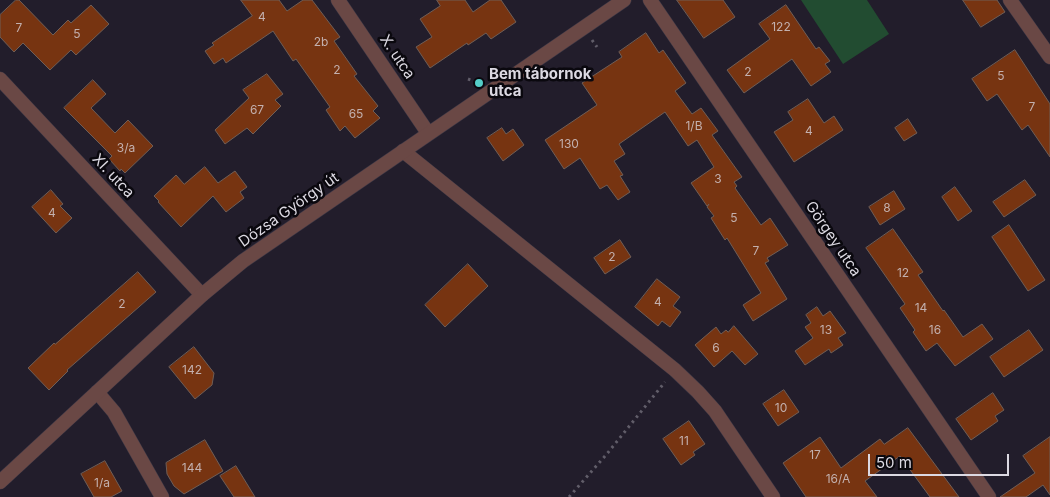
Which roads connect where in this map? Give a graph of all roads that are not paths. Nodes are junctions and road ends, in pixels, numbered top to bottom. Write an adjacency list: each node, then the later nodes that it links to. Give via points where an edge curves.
1 (338, 0): 7 (street, X. utca)
2 (624, 0): 7 (street, Dózsa György út)
3 (650, 0): 14 (street, Görgey utca)
4 (1010, 0): 5 (street)
5 (1050, 57)
6 (0, 79): 9 (street, XI. utca)
7 (428, 134): 8 (street, Dózsa György út)
8 (403, 151): 9 (street, Dózsa György út, via 243,261); 13 (street, via 675,370 715,412)
9 (202, 294): 10 (street, Dózsa György út)
10 (97, 392): 11 (street, Dózsa György út); 12 (street, via 114,412)
11 (0, 482)
12 (162, 497)
13 (773, 497)
14 (989, 497)

